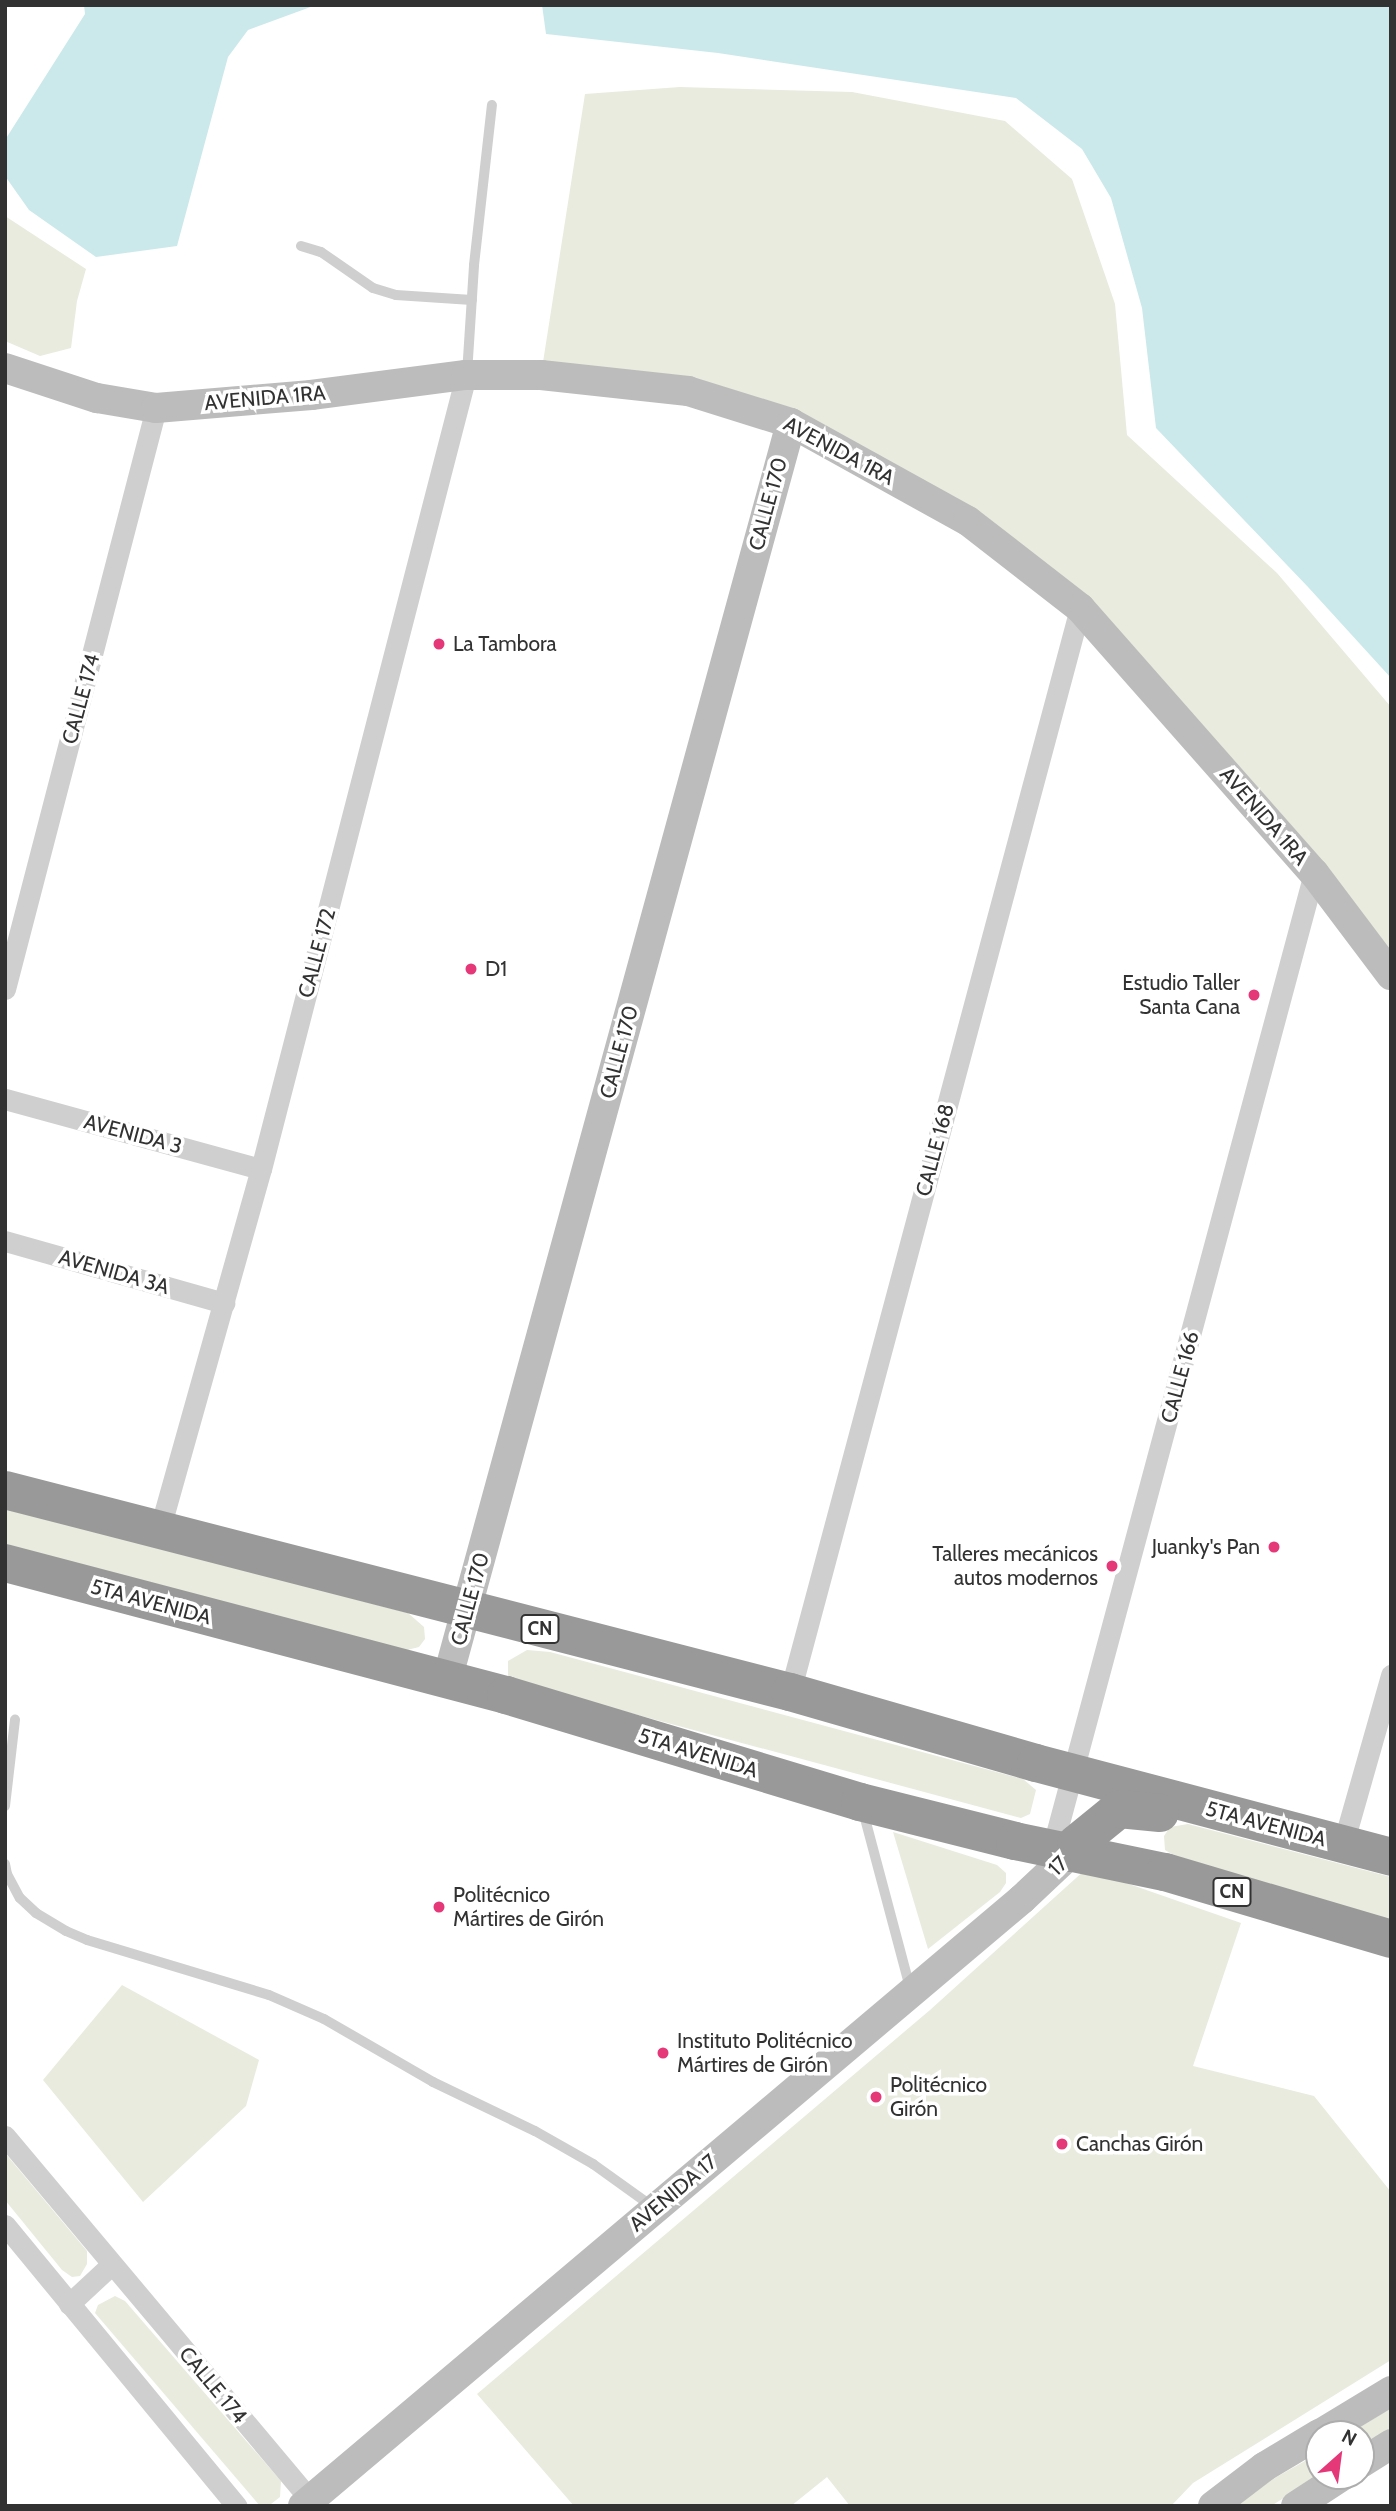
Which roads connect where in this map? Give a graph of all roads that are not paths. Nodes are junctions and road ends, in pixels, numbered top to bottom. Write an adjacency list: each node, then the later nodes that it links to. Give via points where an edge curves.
1 (492, 105): 3 (lane)
2 (301, 246): 3 (lane, via 321,252 373,288 396,295)
3 (472, 300): 5 (lane)
4 (5, 368): 6 (street, AVENIDA 1RA, via 97,398)
5 (466, 375): 6 (street, AVENIDA 1RA); 7 (street, AVENIDA 1RA, via 541,375 688,391); 13 (street, CALLE 172)
6 (156, 408): 11 (street, CALLE 174)
7 (791, 423): 8 (street, AVENIDA 1RA, via 968,521); 19 (street, CALLE 170)
8 (1080, 608): 9 (street, AVENIDA 1RA); 22 (street, CALLE 168)
9 (1314, 873): 10 (street, AVENIDA 1RA); 24 (street, CALLE 166)
10 (1391, 975)
11 (5, 989)
12 (5, 1099): 13 (street, AVENIDA 3)
13 (261, 1169): 15 (street, CALLE 172)
14 (5, 1241): 15 (street, AVENIDA 3A)
15 (224, 1303): 17 (street, CALLE 172)
16 (5, 1490): 17 (highway, 5TA AVENIDA / CN)
17 (160, 1528): 19 (highway, 5TA AVENIDA / CN)
18 (5, 1563): 21 (highway, 5TA AVENIDA / CN)
19 (467, 1610): 21 (street, CALLE 170); 22 (highway, 5TA AVENIDA / CN)
20 (1391, 1675): 28 (street)
21 (447, 1680): 25 (highway, 5TA AVENIDA / CN)
22 (790, 1692): 24 (highway, 5TA AVENIDA / CN)
23 (15, 1720): 26 (lane)
24 (1074, 1773): 27 (highway, 5TA AVENIDA / CN); 30 (street, CALLE 166)
25 (860, 1802): 30 (highway, 5TA AVENIDA / CN); 34 (lane)
26 (5, 1806)
27 (1170, 1807): 28 (highway, 5TA AVENIDA / CN); 30 (highway, via 1119,1809); 32 (highway, via 1153,1822 1148,1843)
28 (1343, 1844): 29 (highway, 5TA AVENIDA / CN)
29 (1391, 1857)
30 (1056, 1861): 32 (highway, 5TA AVENIDA / CN); 34 (street, AVENIDA 17)
31 (5, 1864): 36 (lane, via 20,1898 66,1931 269,1995 324,2019 433,2082 547,2137)
32 (1161, 1872): 33 (highway, 5TA AVENIDA / CN)
33 (1391, 1939)
34 (911, 1993): 36 (street, AVENIDA 17)
35 (5, 2136): 38 (street, CALLE 174)
36 (655, 2209): 46 (street, AVENIDA 17)
37 (5, 2225): 39 (street)
38 (111, 2265): 39 (street); 46 (street, CALLE 174)
39 (69, 2304): 47 (street)
40 (1391, 2391): 41 (street)
41 (1342, 2420)
42 (1305, 2442): 48 (street)
43 (1391, 2444): 44 (street)
44 (1375, 2454)
45 (1321, 2490): 49 (street)
46 (309, 2504)
47 (237, 2506)
48 (1213, 2506)
49 (1296, 2506)

